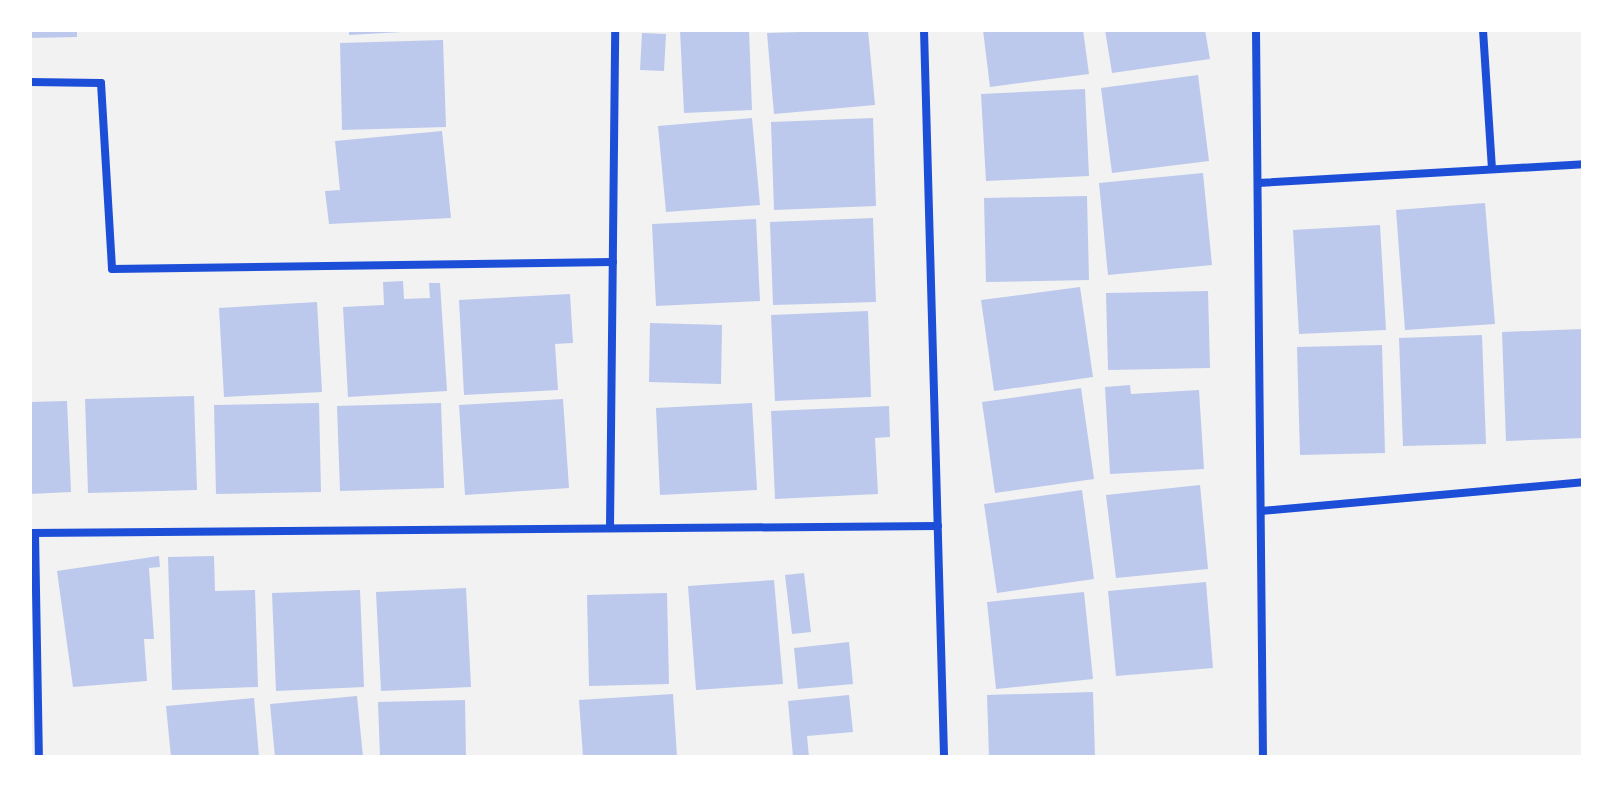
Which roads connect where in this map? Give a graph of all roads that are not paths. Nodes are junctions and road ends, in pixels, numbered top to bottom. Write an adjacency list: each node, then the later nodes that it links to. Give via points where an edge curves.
1 (615, 30): 9 (street)
2 (924, 30): 12 (street)
3 (1256, 30): 8 (street)
4 (1483, 30): 7 (street)
5 (30, 82): 9 (street, via 101,83 112,269)
6 (1583, 164): 7 (street)
7 (1492, 169): 8 (street)
8 (1258, 183): 11 (street)
9 (613, 262): 13 (street)
10 (1583, 482): 11 (street)
11 (1261, 511): 17 (street)
12 (938, 526): 13 (street); 16 (street)
13 (610, 528): 14 (street)
14 (32, 533): 15 (street)
15 (39, 757)
16 (944, 757)
17 (1263, 757)

